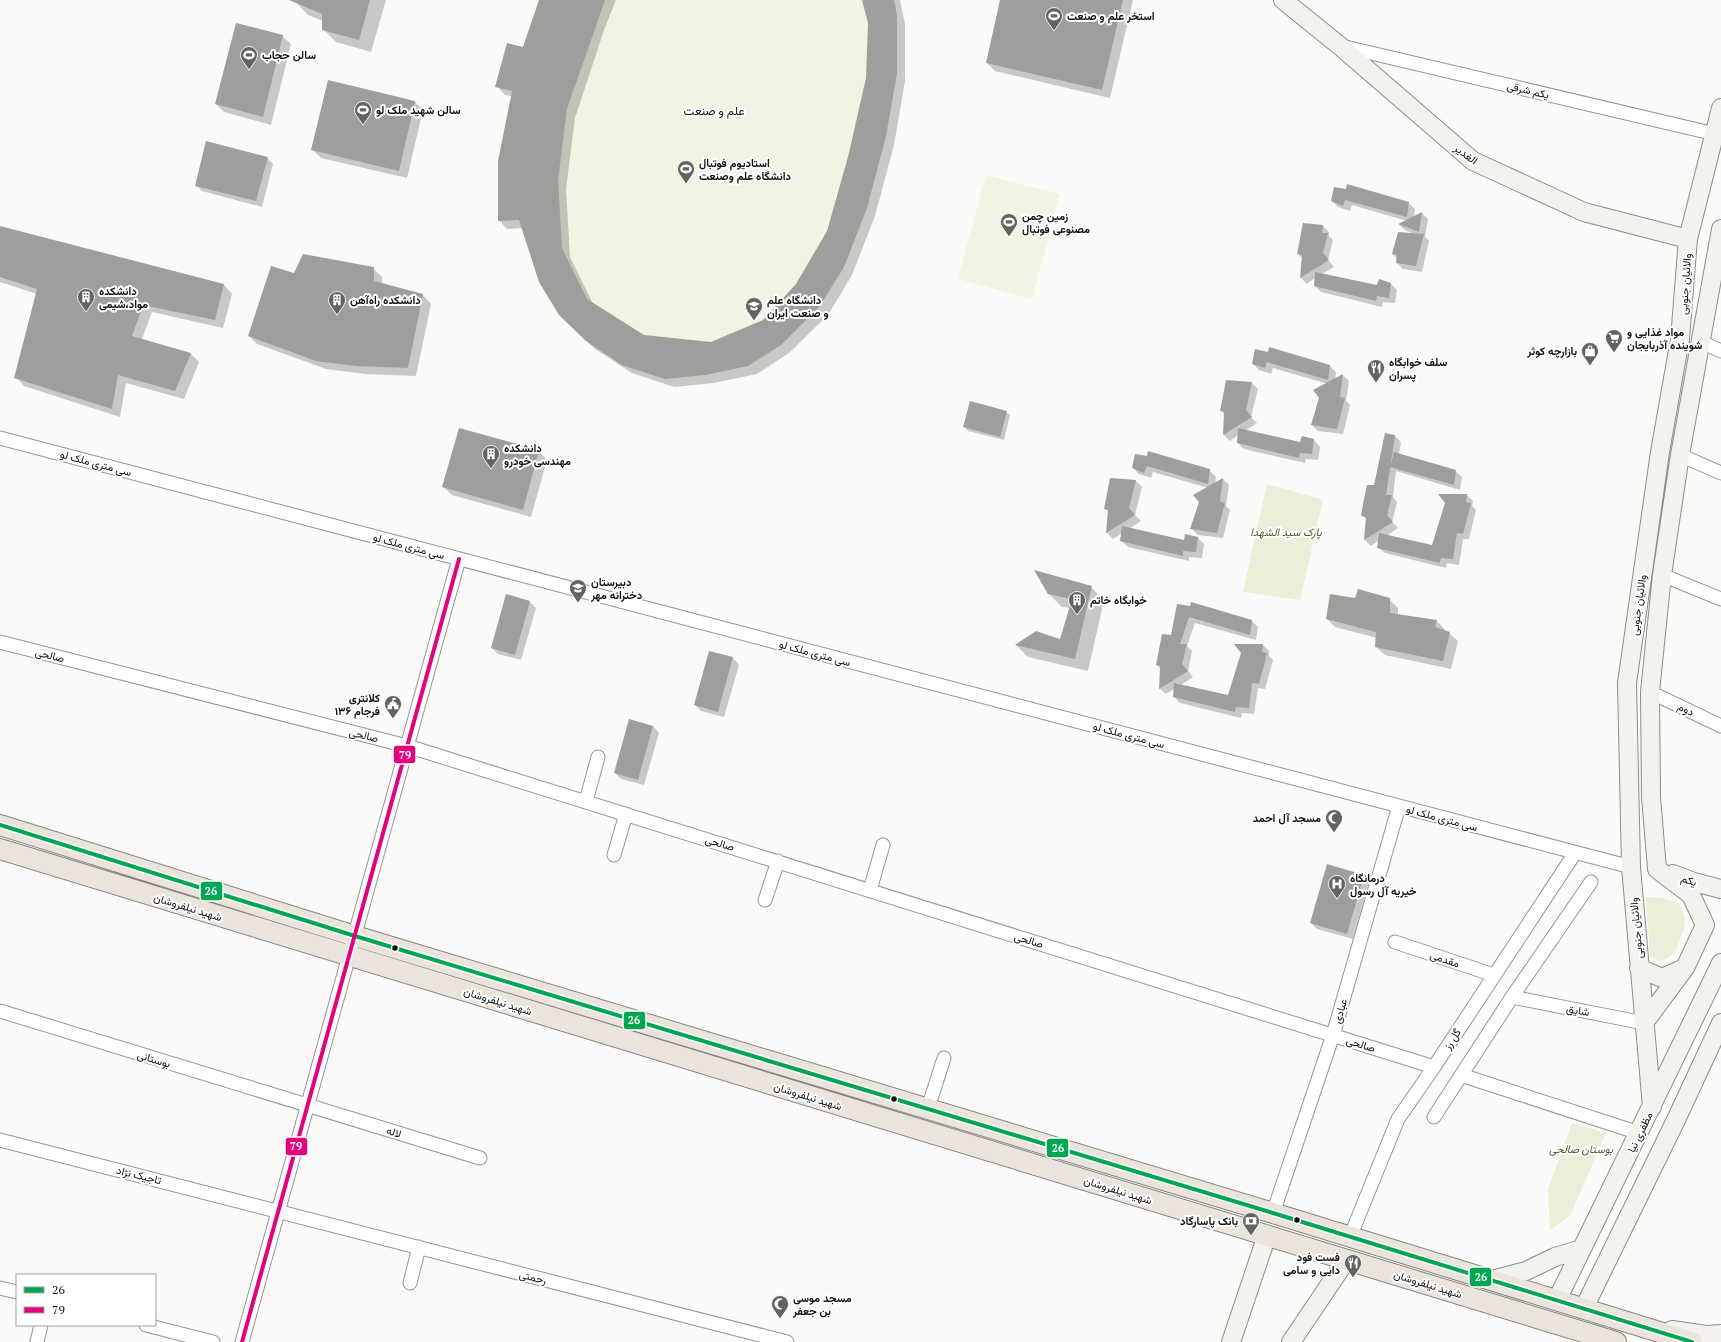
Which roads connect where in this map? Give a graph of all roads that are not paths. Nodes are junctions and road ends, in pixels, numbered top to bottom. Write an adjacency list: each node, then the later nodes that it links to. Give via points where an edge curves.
1 (1283, 0): 2 (main road, الغدیر)
2 (1340, 46): 4 (street, یکم شرقی); 5 (main road, الغدیر, via 1473,161 1584,212)
3 (1721, 108): 4 (main road, والائیان جنوبی)
4 (1715, 134): 5 (main road, والائیان جنوبی)
5 (1690, 233): 6 (main road, الغدیر); 16 (main road, والائیان جنوبی, via 1680,340 1660,452)
6 (1720, 235): 7 (main road, والائیان جنوبی)
7 (1701, 342): 8 (street); 10 (main road, والائیان جنوبی)
8 (1721, 350)
9 (0, 438): 12 (street, سی متری ملک لو)
10 (1680, 455): 11 (street); 13 (main road, والائیان جنوبی)
11 (1721, 473)
12 (459, 559): 19 (street); 22 (street, سی متری ملک لو)
13 (1662, 575): 14 (street); 17 (main road, والائیان جنوبی)
14 (1721, 599)
15 (0, 642): 19 (street, صالحی)
16 (1628, 683): 17 (main road); 30 (main road, والائیان جنوبی)
17 (1650, 692): 18 (street, دوم); 31 (main road, والائیان جنوبی, via 1651,797)
18 (1721, 726)
19 (407, 746): 21 (street, صالحی); 36 (street)
20 (598, 757): 21 (street)
21 (586, 802): 23 (street, صالحی)
22 (1399, 806): 27 (street, سی متری ملک لو); 47 (street, عبادی)
23 (626, 814): 28 (street); 29 (street, صالحی)
24 (0, 825): 36 (main road, شهید نیلفروشان)
25 (883, 845): 34 (street)
26 (0, 849): 38 (main road, شهید نیلفروشان)
27 (1575, 852): 30 (street, سی متری ملک لو); 42 (street, گل رز)
28 (614, 854)
29 (778, 861): 34 (street, صالحی); 35 (street)
30 (1631, 867): 40 (main road, والائیان جنوبی)
31 (1657, 869): 33 (main road, یکم); 41 (main road, via 1690,895 1706,925)
32 (1591, 882): 43 (street)
33 (1721, 889)
34 (870, 890): 47 (street, صالحی)
35 (765, 900)
36 (355, 936): 38 (street); 52 (main road, شهید نیلفروشان)
37 (1395, 942): 42 (street, مقدمی)
38 (349, 956): 51 (street); 62 (main road, شهید نیلفروشان)
39 (1721, 963): 53 (main road, مظفری نیا)
40 (1639, 968): 41 (main road, via 1662,978); 45 (main road, والائیان جنوبی)
41 (1685, 968): 45 (main road)
42 (1494, 975): 49 (street, گل رز)
43 (1512, 997): 45 (street, شایق); 50 (street)
44 (0, 1011): 51 (street, بوستانی)
45 (1644, 1023): 53 (main road, والائیان جنوبی)
46 (1720, 1028): 59 (main road)
47 (1334, 1035): 49 (street, صالحی); 61 (street, عبادی)
48 (944, 1058): 52 (street)
49 (1434, 1067): 63 (street, گل رز, via 1398,1119)
50 (1461, 1076): 54 (street); 55 (street)
51 (308, 1106): 57 (street, لاله); 60 (street)
52 (928, 1108): 61 (main road, شهید نیلفروشان)
53 (1652, 1108): 55 (main road, مظفری نیا)
54 (1434, 1116)
55 (1639, 1133): 58 (main road, مظفری نیا)
56 (0, 1140): 60 (street, تاجیک نژاد)
57 (480, 1158)
58 (1618, 1176): 59 (main road, via 1620,1186 1630,1190); 65 (main road, مظفری نیا)
59 (1642, 1188): 72 (main road)
60 (278, 1211): 64 (street, رحمتی); 81 (street)
61 (1273, 1213): 62 (main road); 63 (main road, شهید نیلفروشان)
62 (1267, 1235): 66 (main road, شهید نیلفروشان); 83 (main road)
63 (1350, 1237): 67 (main road, شهید نیلفروشان)
64 (419, 1247): 68 (street); 82 (street, رحمتی)
65 (1582, 1249): 67 (main road, via 1555,1257 1526,1271); 71 (main road, مظفری نیا)
66 (1347, 1259): 73 (main road, شهید نیلفروشان); 84 (main road)
67 (1492, 1280): 71 (main road, شهید نیلفروشان)
68 (410, 1283)
69 (0, 1288): 70 (street)
70 (16, 1292)
71 (1557, 1300): 72 (main road, شهید نیلفروشان); 73 (main road)
72 (1584, 1308): 74 (main road, شهید نیلفروشان); 77 (main road)
73 (1545, 1321): 77 (main road, شهید نیلفروشان)
74 (1635, 1324): 78 (main road, via 1706,1335); 86 (main road, شهید نیلفروشان)
75 (41, 1326): 79 (street)
76 (150, 1326): 80 (street)
77 (1575, 1329): 85 (main road, شهید نیلفروشان)
78 (1721, 1334)
79 (37, 1342)
80 (213, 1342)
81 (242, 1342)
82 (787, 1342)
83 (1231, 1342)
84 (1291, 1342)
85 (1616, 1342)
86 (1692, 1342)

